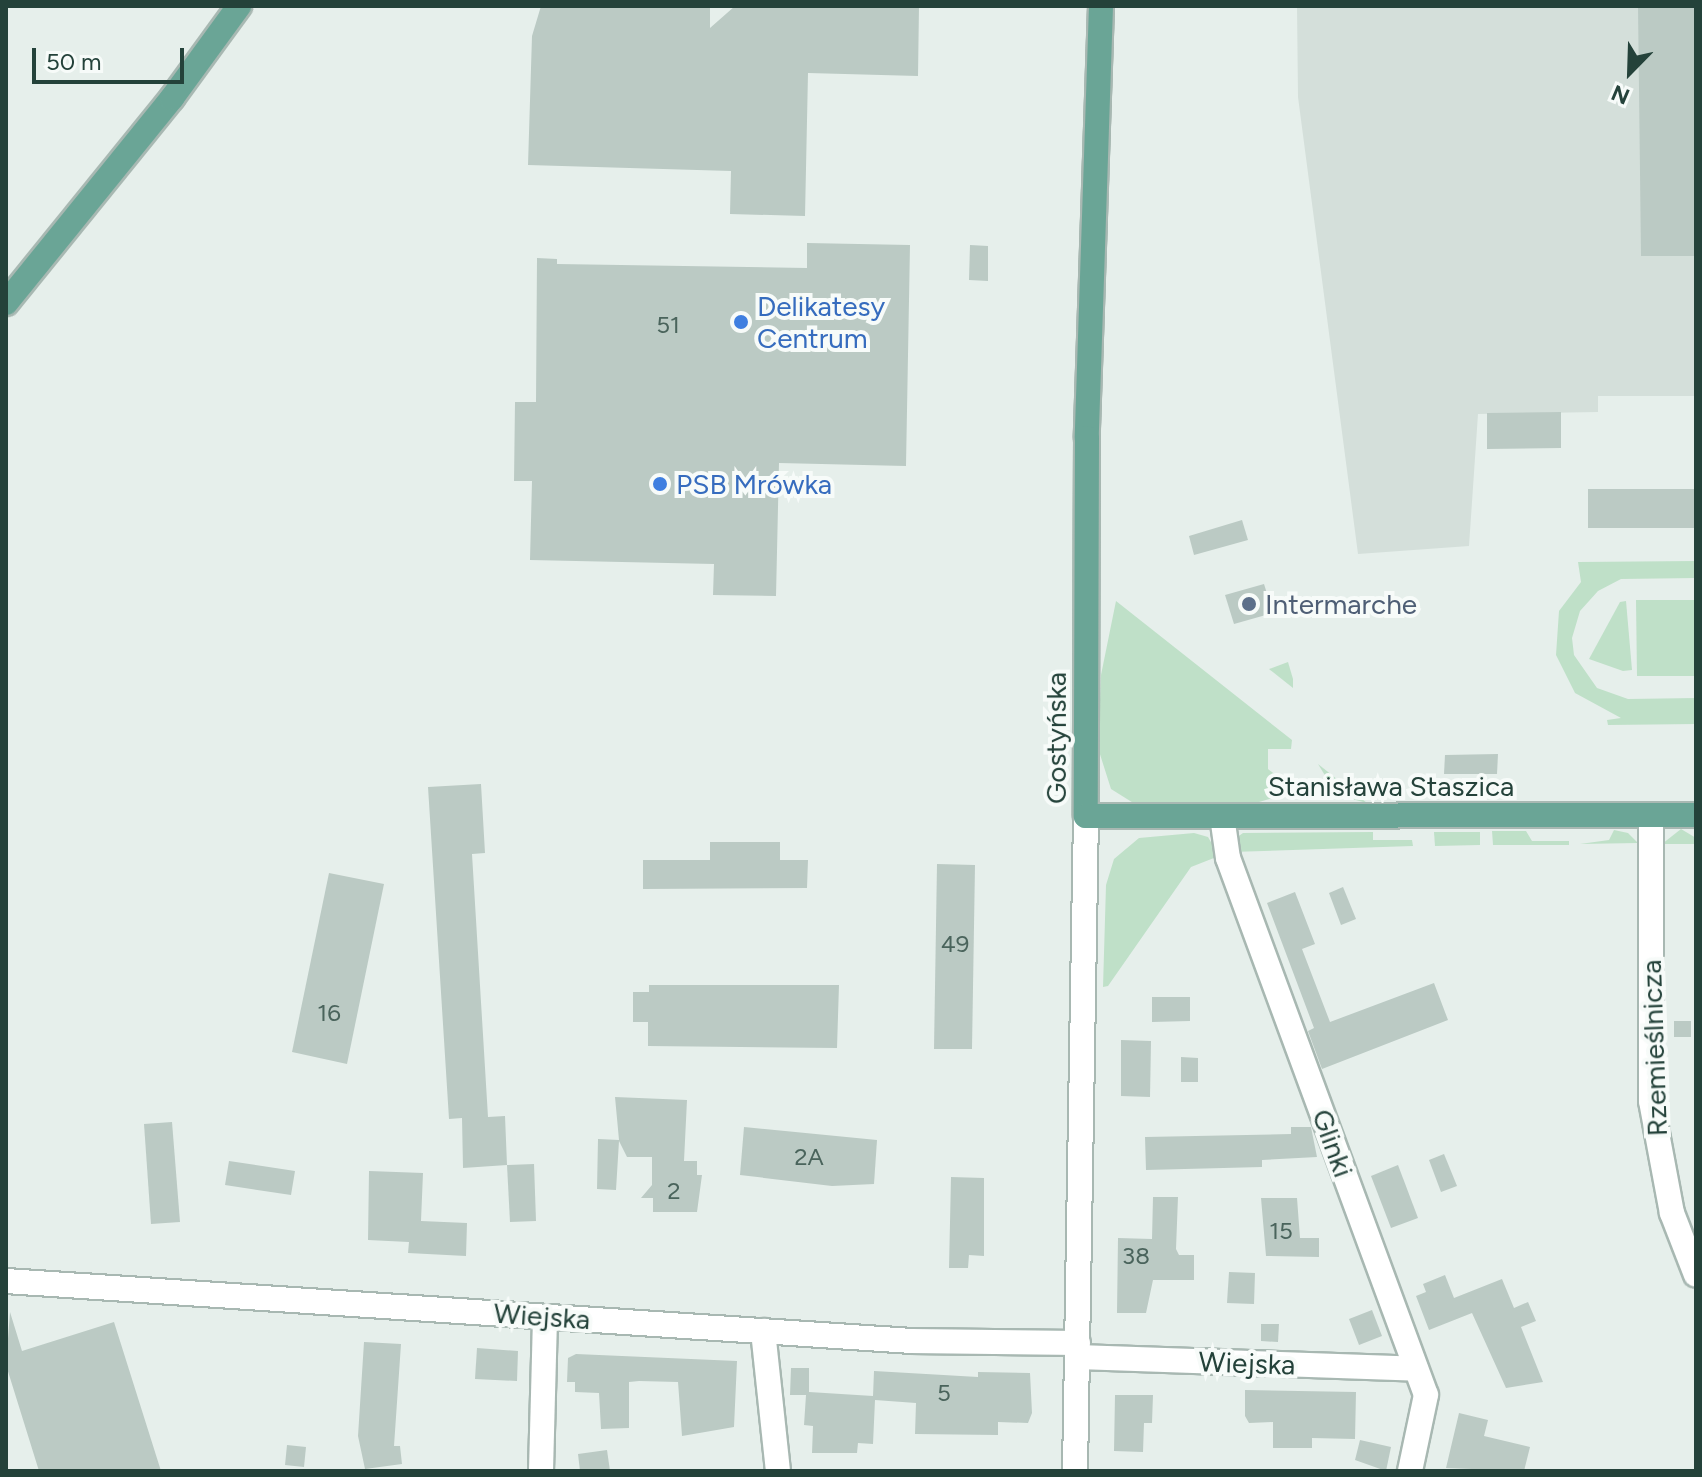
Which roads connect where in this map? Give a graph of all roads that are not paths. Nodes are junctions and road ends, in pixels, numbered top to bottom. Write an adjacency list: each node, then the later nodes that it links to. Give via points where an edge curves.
1 (239, 6): 3 (main road, via 154,121)
2 (1101, 6): 6 (main road, Gostyńska, via 1087,438)
3 (6, 303)
4 (1651, 815): 5 (main road, Stanisława Staszica); 7 (main road, Stanisława Staszica); 8 (street, Rzemieślnicza, via 1651,1101 1672,1213)
5 (1696, 815)
6 (1086, 816): 7 (main road, Stanisława Staszica); 12 (street, Gostyńska)
7 (1222, 816): 13 (street, Glinki, via 1228,858)
8 (1696, 1275)
9 (6, 1281): 10 (street, Wiejska)
10 (545, 1317): 11 (street, Wiejska); 14 (street)
11 (763, 1331): 12 (street, Wiejska); 15 (street)
12 (1078, 1350): 13 (street, Wiejska); 16 (street, Gostyńska)
13 (1416, 1369): 17 (street, Glinki, via 1427,1401)
14 (541, 1471)
15 (778, 1471)
16 (1075, 1471)
17 (1410, 1471)

